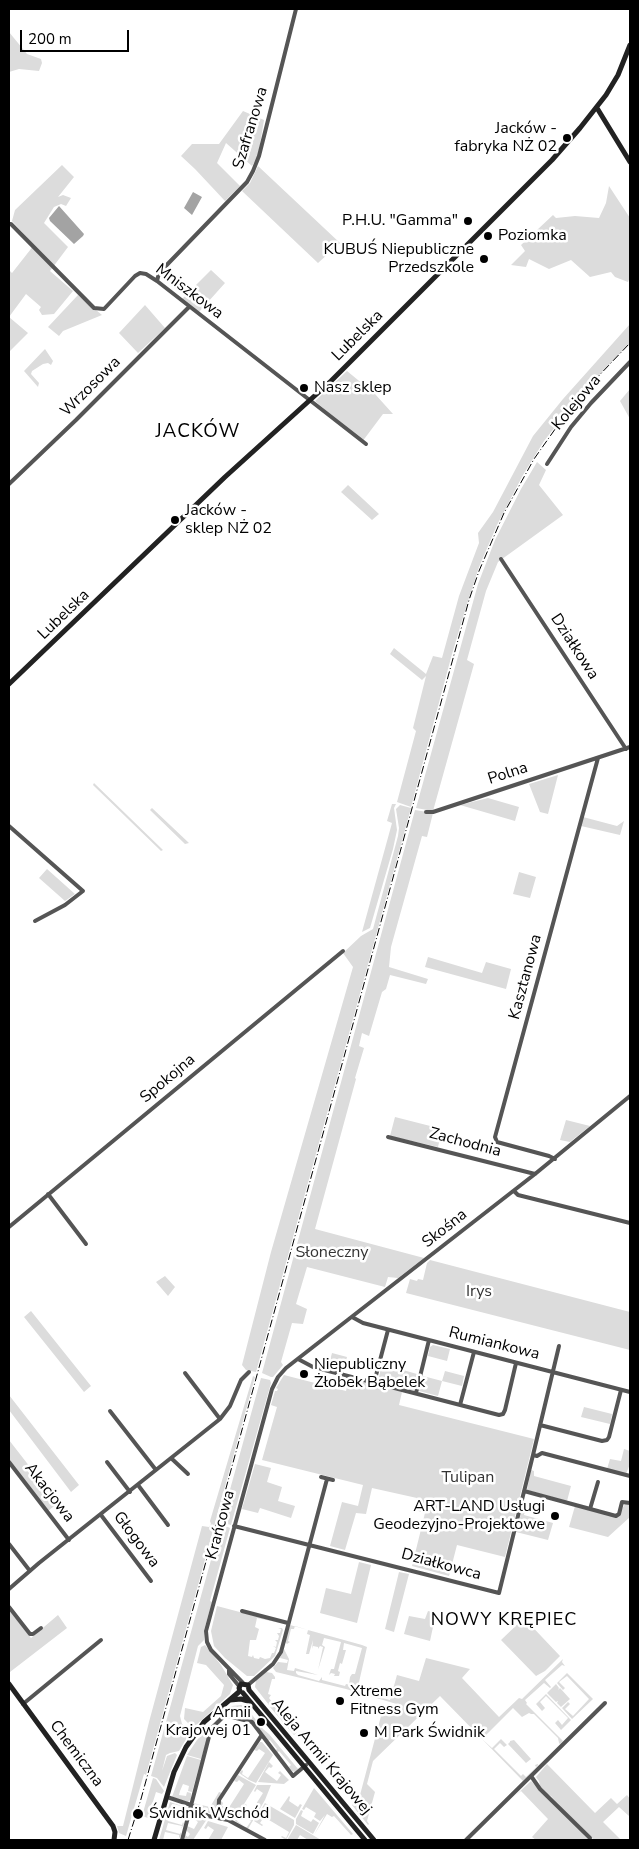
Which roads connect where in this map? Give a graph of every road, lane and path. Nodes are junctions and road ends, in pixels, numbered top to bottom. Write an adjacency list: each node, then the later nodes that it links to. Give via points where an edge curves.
1 (296, 9): 6 (street, Szafranowa, via 254,172 159,273)
2 (630, 45): 3 (main road, Lubelska, via 612,86)
3 (597, 108): 4 (main road); 9 (main road, Lubelska, via 547,165)
4 (630, 162)
5 (9, 224): 6 (street, Mniszkowa, via 94,308 104,309 140,273)
6 (157, 281): 7 (street, Mniszkowa)
7 (189, 307): 9 (street, Mniszkowa); 12 (street, Wrzosowa)
8 (630, 362): 11 (street, Kolejowa, via 572,426)
9 (310, 400): 10 (street, Mniszkowa); 14 (main road, Lubelska)
10 (366, 444)
11 (547, 464)
12 (9, 484)
13 (501, 559): 15 (street, Działkowa)
14 (9, 684)
15 (628, 748): 16 (street, Polna)
16 (598, 758): 17 (street, Polna); 23 (street, Kasztanowa, via 495,1137 497,1142)
17 (426, 812)
18 (9, 826): 19 (street, via 82,891 65,905)
19 (35, 921)
20 (343, 951): 26 (street, Spokojna)
21 (630, 1096): 23 (street, Skośna)
22 (388, 1137): 24 (street, Zachodnia)
23 (555, 1159): 24 (street, Skośna)
24 (536, 1174): 25 (street, Skośna)
25 (514, 1191): 27 (street); 30 (street, Skośna)
26 (48, 1194): 28 (street, Spokojna); 29 (street)
27 (630, 1223)
28 (9, 1227)
29 (86, 1244)
30 (352, 1318): 31 (street, Rumiankowa); 35 (street, Skośna)
31 (388, 1330): 32 (street, Rumiankowa); 41 (street)
32 (429, 1340): 34 (street, Rumiankowa); 44 (street)
33 (559, 1346): 38 (street)
34 (474, 1352): 36 (street, Rumiankowa); 45 (street)
35 (298, 1359): 40 (street, Skośna); 41 (street, via 313,1367)
36 (516, 1363): 38 (street, Rumiankowa); 45 (street, via 502,1414)
37 (249, 1372): 47 (street, Akacjowa)
38 (552, 1372): 42 (street, Rumiankowa); 48 (street)
39 (185, 1373): 47 (street)
40 (275, 1381): 67 (street, Krańcowa)
41 (374, 1383): 44 (street)
42 (621, 1390): 43 (street, Rumiankowa); 48 (street, via 606,1441)
43 (630, 1392)
44 (416, 1393): 45 (street)
45 (460, 1405)
46 (110, 1411): 53 (street)
47 (220, 1419): 50 (street, Akacjowa)
48 (540, 1425): 49 (street, Działkowca)
49 (535, 1456): 55 (street, via 542,1454); 61 (street, Działkowca)
50 (171, 1458): 53 (street, Akacjowa); 54 (street)
51 (9, 1462): 68 (street, Akacjowa)
52 (107, 1462): 62 (street)
53 (156, 1470): 60 (street, Akacjowa)
54 (188, 1474)
55 (630, 1476)
56 (321, 1477): 57 (street)
57 (327, 1479): 58 (street); 70 (street)
58 (333, 1480)
59 (598, 1482): 64 (street)
60 (138, 1485): 62 (street, Akacjowa); 66 (street)
61 (524, 1490): 64 (street); 70 (street, Działkowca, via 499,1593)
62 (130, 1492): 65 (street, Akacjowa)
63 (630, 1503): 64 (street, via 622,1502 616,1516)
64 (590, 1509)
65 (101, 1515): 68 (street, Akacjowa); 72 (street, Głogowa)
66 (168, 1525)
67 (234, 1526): 70 (street, Działkowca); 80 (street, Krańcowa, via 206,1631 211,1650)
68 (68, 1540): 71 (street, Akacjowa)
69 (9, 1544): 71 (street)
70 (309, 1545): 76 (street)
71 (30, 1571): 73 (street, Akacjowa)
72 (151, 1581)
73 (9, 1589)
74 (9, 1607): 77 (street, via 30,1634)
75 (242, 1611): 76 (street)
76 (288, 1623): 80 (street, via 278,1658)
77 (41, 1628)
78 (101, 1640): 84 (street)
79 (9, 1684): 84 (main road, Chemiczna)
80 (244, 1688): 81 (main road); 82 (main road, Aleja Armii Krajowej); 86 (main road, Aleja Armii Krajowej)
81 (229, 1700): 82 (main road); 89 (main road, via 204,1722 190,1740)
82 (250, 1702): 87 (main road, Aleja Armii Krajowej)
83 (605, 1703): 88 (street)
84 (23, 1704): 93 (main road, Chemiczna, via 113,1826 116,1832)
85 (261, 1736): 87 (street, via 294,1776); 90 (street, via 249,1721 222,1717 211,1729); 91 (street, via 219,1800)
86 (310, 1763): 87 (street); 98 (main road, Aleja Armii Krajowej)
87 (304, 1767): 97 (main road, Aleja Armii Krajowej)
88 (531, 1776): 92 (street); 99 (street)
89 (166, 1797): 90 (street); 94 (main road)
90 (191, 1805): 91 (street, via 208,1816); 95 (street)
91 (218, 1818): 96 (street)
92 (590, 1838)
93 (114, 1840)
94 (154, 1840)
95 (182, 1840)
96 (265, 1840)
97 (365, 1840)
98 (374, 1840)
99 (466, 1840)

